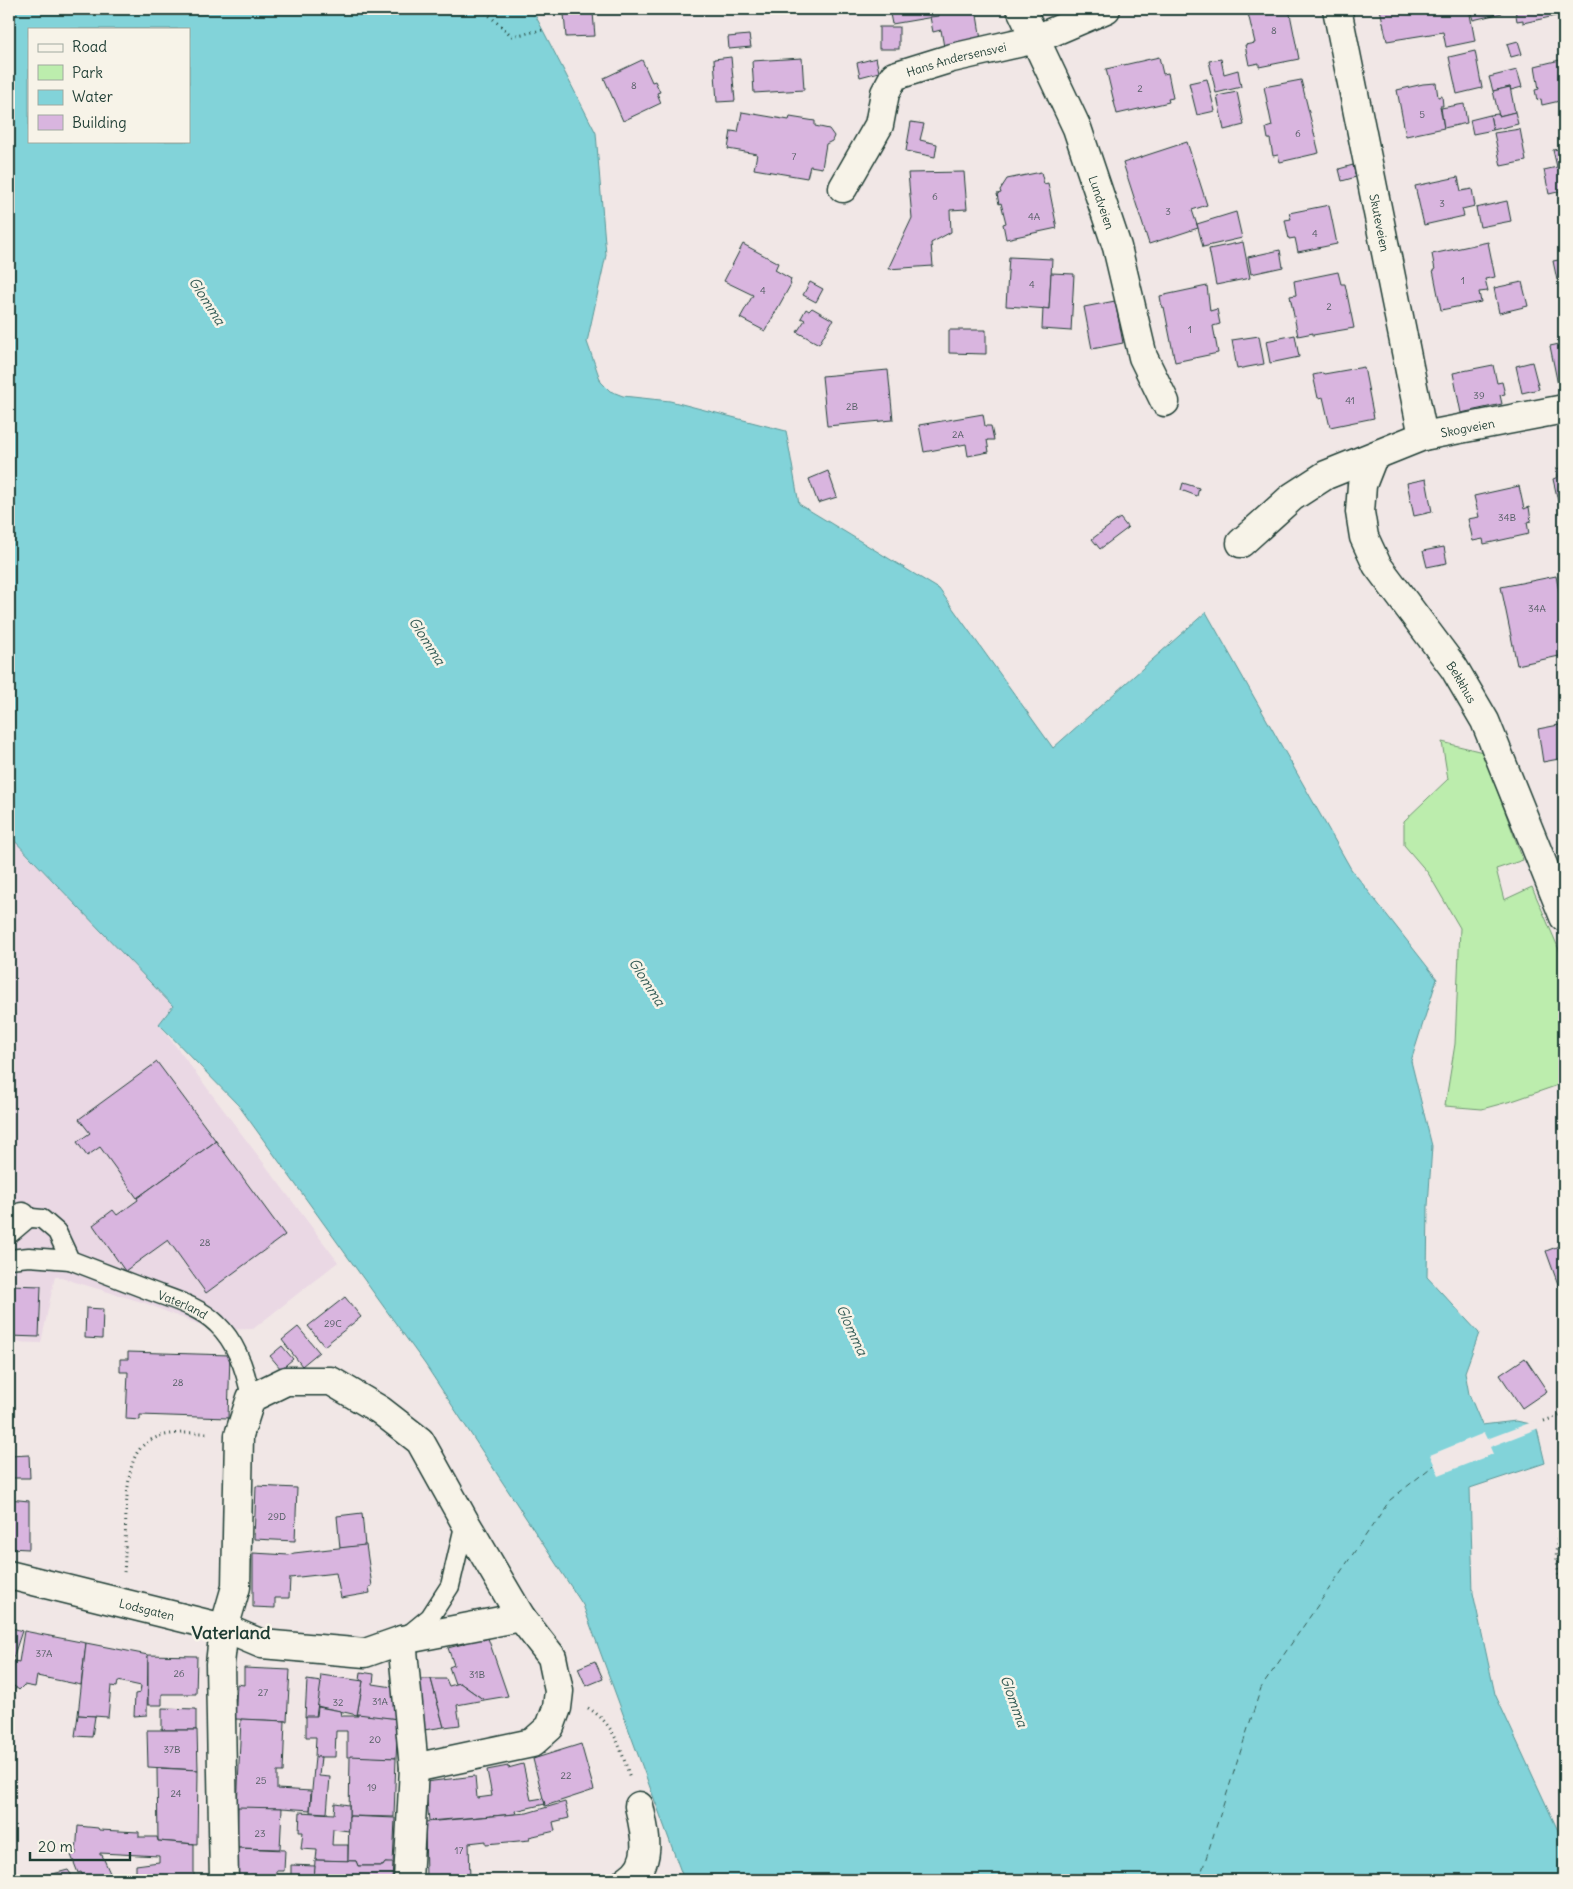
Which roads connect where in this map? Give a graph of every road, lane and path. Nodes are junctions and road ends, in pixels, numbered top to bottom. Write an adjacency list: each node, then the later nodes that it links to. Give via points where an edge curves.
1 (482, 9): 5 (path, via 512,36)
2 (1020, 9): 6 (street, Lundveien)
3 (1106, 9): 6 (street, Hans Andersensvei)
4 (1337, 9): 10 (street, Skuteveien)
5 (543, 30)
6 (1036, 39): 7 (street, Hans Andersensvei, via 952,58 894,76 885,94 879,125); 8 (street, Lundveien, via 1077,128 1117,247 1143,357)
7 (843, 188)
8 (1165, 402)
9 (1564, 410): 10 (street, Skogveien)
10 (1423, 436): 11 (street, Skogveien)
11 (1373, 457): 12 (street, Skogveien, via 1326,475 1292,497); 13 (street, Bekkhus, via 1362,485 1360,512 1364,537 1377,565 1454,668 1486,721)
12 (1241, 543)
13 (1564, 917)
14 (15, 1223): 16 (lane, via 42,1219 57,1232)
15 (9, 1259): 16 (lane, Vaterland)
16 (70, 1260): 17 (lane, Vaterland, via 180,1302 216,1323 229,1338 247,1374)
17 (251, 1398): 20 (street); 22 (street, via 286,1381 331,1381 380,1410 420,1441)
18 (1564, 1414): 19 (path)
19 (1544, 1422)
20 (239, 1435): 24 (path, via 167,1434 138,1450 128,1480); 27 (street, via 236,1586)
21 (1564, 1500): 26 (path, via 1556,1552)
22 (465, 1522): 25 (street); 28 (lane, via 450,1586 430,1617)
23 (9, 1575): 24 (street, Lodsgaten)
24 (121, 1603): 27 (street, Lodsgaten)
25 (521, 1616): 28 (street, Lodsgaten); 29 (street, via 552,1657)
26 (1564, 1622)
27 (224, 1628): 28 (street, Lodsgaten, via 262,1644 365,1653); 32 (street, via 220,1664)
28 (402, 1640): 30 (street)
29 (559, 1692): 30 (street, via 550,1727 532,1743); 31 (path, via 592,1710 618,1739)
30 (414, 1768): 33 (street)
31 (639, 1806): 34 (street, via 647,1848 638,1871)
32 (224, 1880)
33 (408, 1880)
34 (626, 1880)

